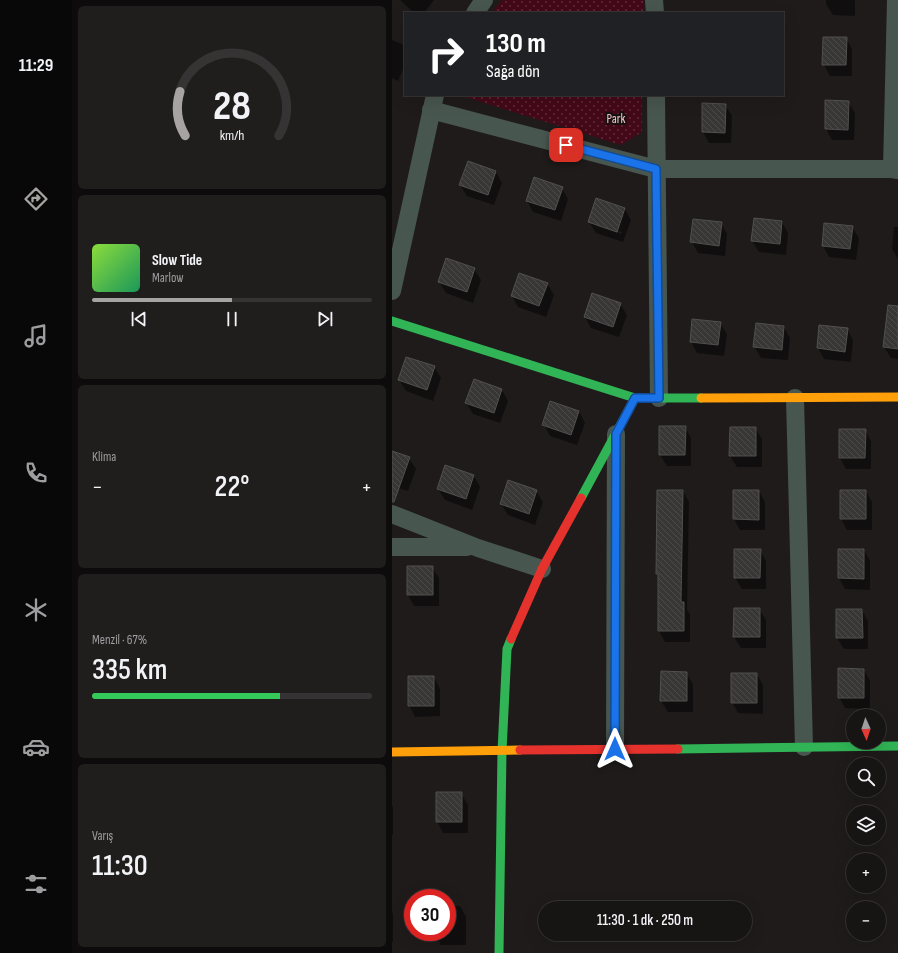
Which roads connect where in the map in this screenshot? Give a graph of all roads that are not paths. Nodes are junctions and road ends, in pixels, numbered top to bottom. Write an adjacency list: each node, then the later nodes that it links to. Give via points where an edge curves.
1 (484, 0): 4 (street)
2 (654, 0): 5 (street)
3 (896, 0): 9 (street)
4 (475, 12)
5 (655, 12)
6 (656, 96): 8 (street)
7 (433, 102): 8 (street); 10 (street)
8 (656, 169): 9 (street); 13 (street)
9 (895, 170)
10 (392, 291)
11 (392, 322): 12 (street)
12 (635, 398): 13 (street); 16 (street)
13 (659, 398): 14 (street)
14 (795, 398): 15 (street); 22 (street)
15 (898, 398)
16 (616, 434): 20 (street); 23 (street)
17 (392, 514): 19 (street)
18 (392, 547): 19 (street)
19 (478, 548): 20 (street)
20 (542, 569): 24 (street, via 507,649)
21 (898, 746): 22 (street)
22 (804, 747): 23 (street)
23 (615, 749): 24 (street)
24 (502, 751): 25 (street); 26 (street)
25 (392, 752)
26 (499, 953)

